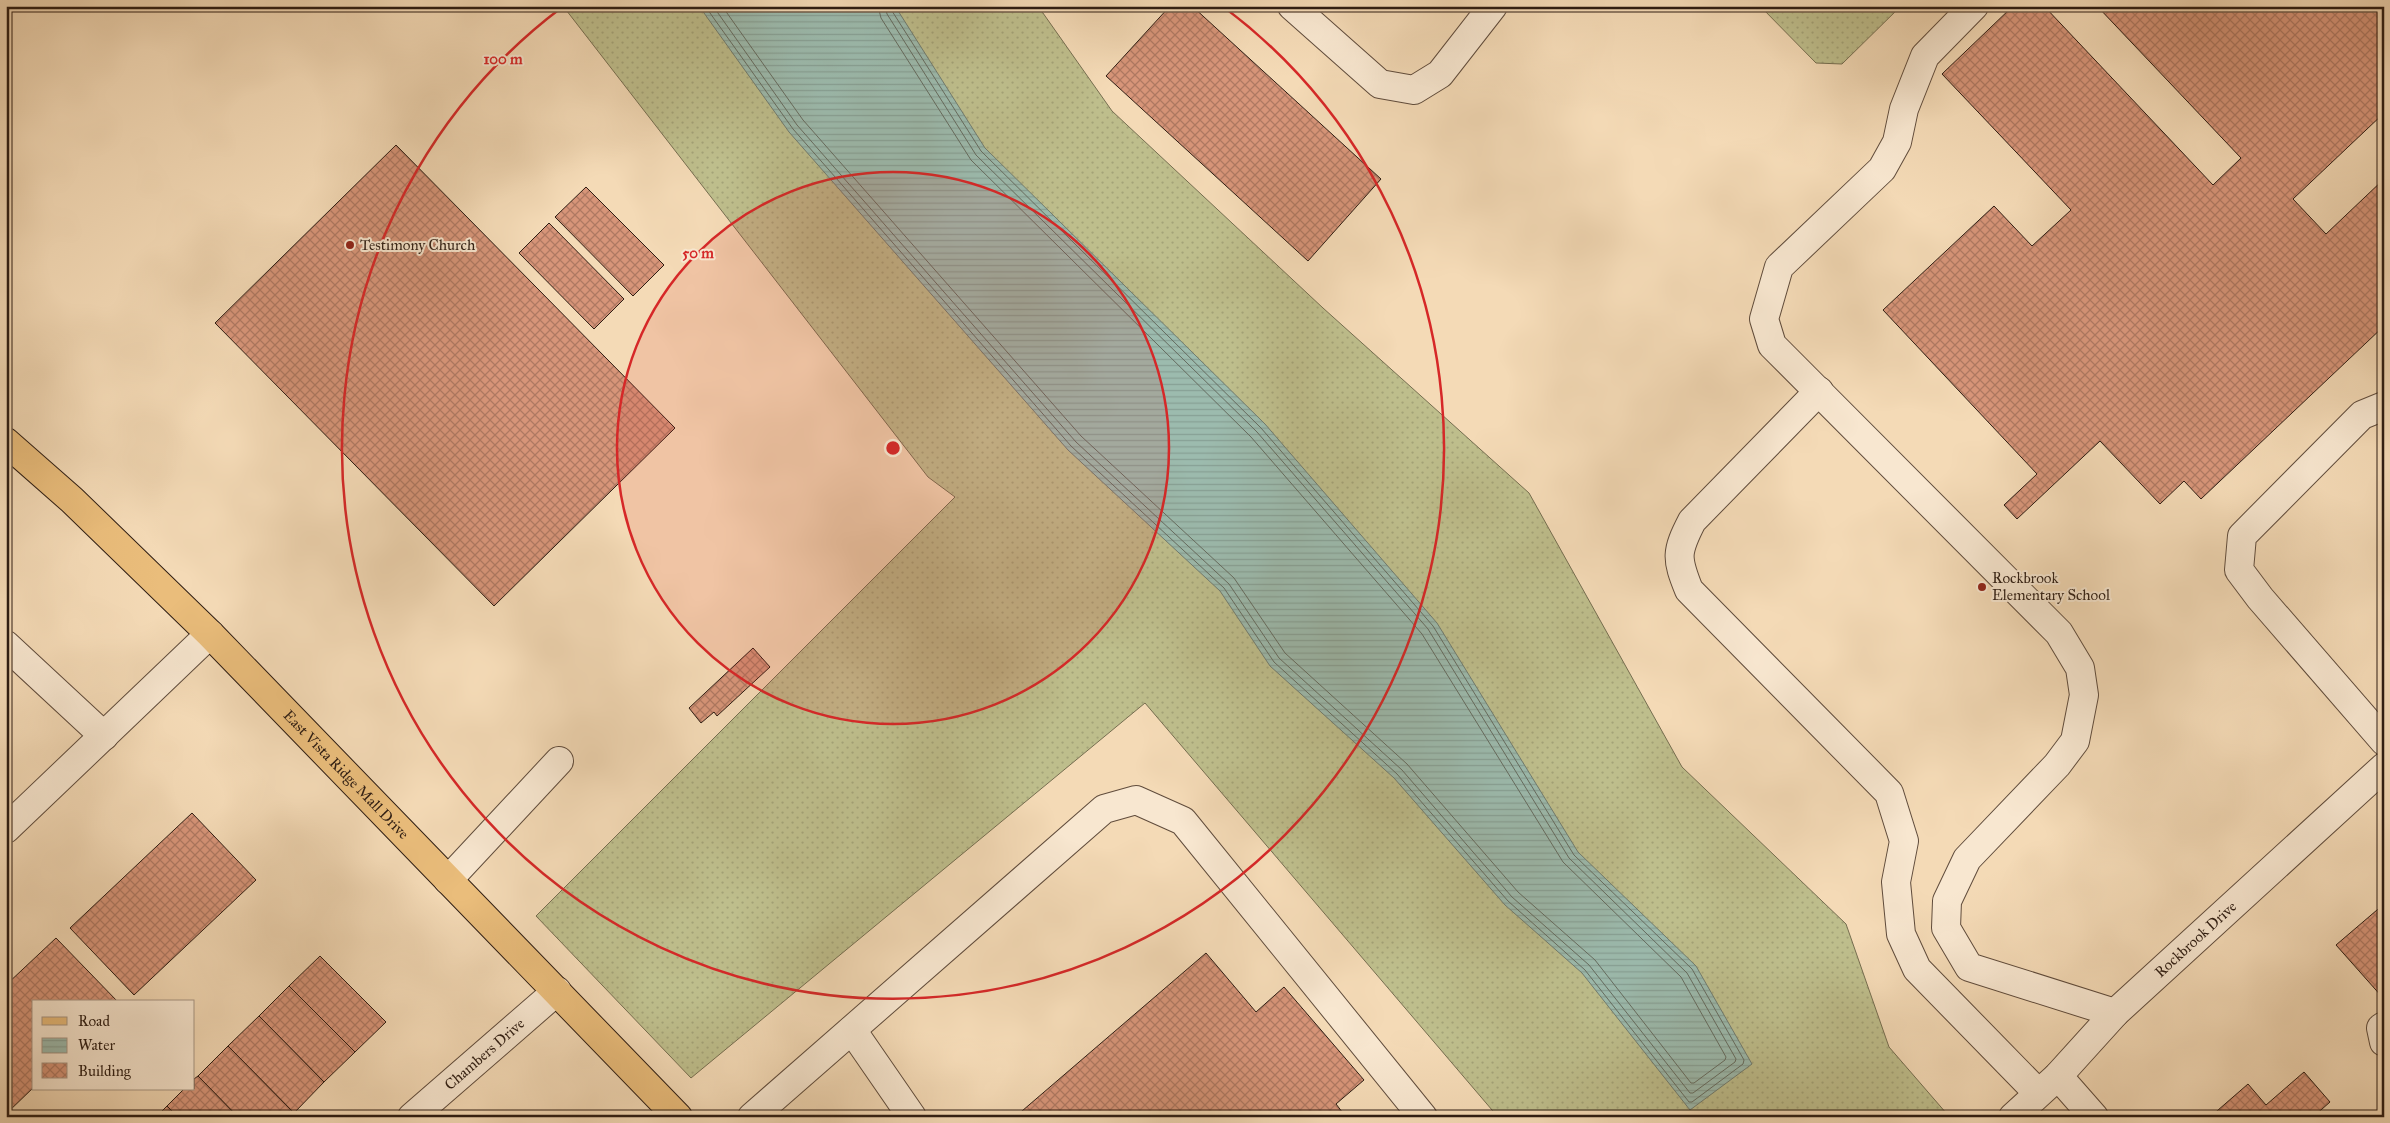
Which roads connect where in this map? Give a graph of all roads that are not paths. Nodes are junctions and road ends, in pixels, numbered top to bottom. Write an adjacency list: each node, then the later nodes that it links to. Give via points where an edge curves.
1 (1292, 6): 2 (street, via 1380,84 1414,90 1440,74)
2 (1493, 6)
3 (1974, 6): 4 (street, via 1925,56 1904,109 1898,142 1882,169 1779,267 1764,319 1772,344)
4 (1819, 391): 16 (street, via 2059,633 2080,668 2084,695 2075,742 2057,765 1966,859 1947,901 1946,928 1970,967); 20 (street, via 1692,521 1680,545 1679,566 1689,590 1889,793 1904,841 1896,882 1901,934 1917,969)
5 (2384, 406): 10 (street, via 2362,416 2242,536 2239,570)
6 (6, 442): 7 (main road, East Vista Ridge Mall Drive, via 72,500)
7 (210, 634): 9 (street); 14 (main road, East Vista Ridge Mall Drive)
8 (6, 645): 9 (street)
9 (104, 736): 13 (street)
10 (2384, 741)
11 (559, 761): 14 (street)
12 (2384, 767): 16 (street, Rockbrook Drive)
13 (6, 829)
14 (448, 880): 15 (main road, East Vista Ridge Mall Drive)
15 (557, 991): 21 (street, Chambers Drive); 22 (main road, East Vista Ridge Mall Drive)
16 (2115, 1013): 20 (street, Rockbrook Drive)
17 (2384, 1026): 19 (street, via 2381,1028)
18 (852, 1030): 23 (street); 24 (street); 25 (street, via 1104,809 1136,800 1183,821)
19 (2384, 1042)
20 (2048, 1085): 26 (street, Rockbrook Drive); 27 (street)
21 (412, 1117)
22 (678, 1117)
23 (752, 1117)
24 (912, 1117)
25 (1422, 1117)
26 (2013, 1117)
27 (2094, 1117)

